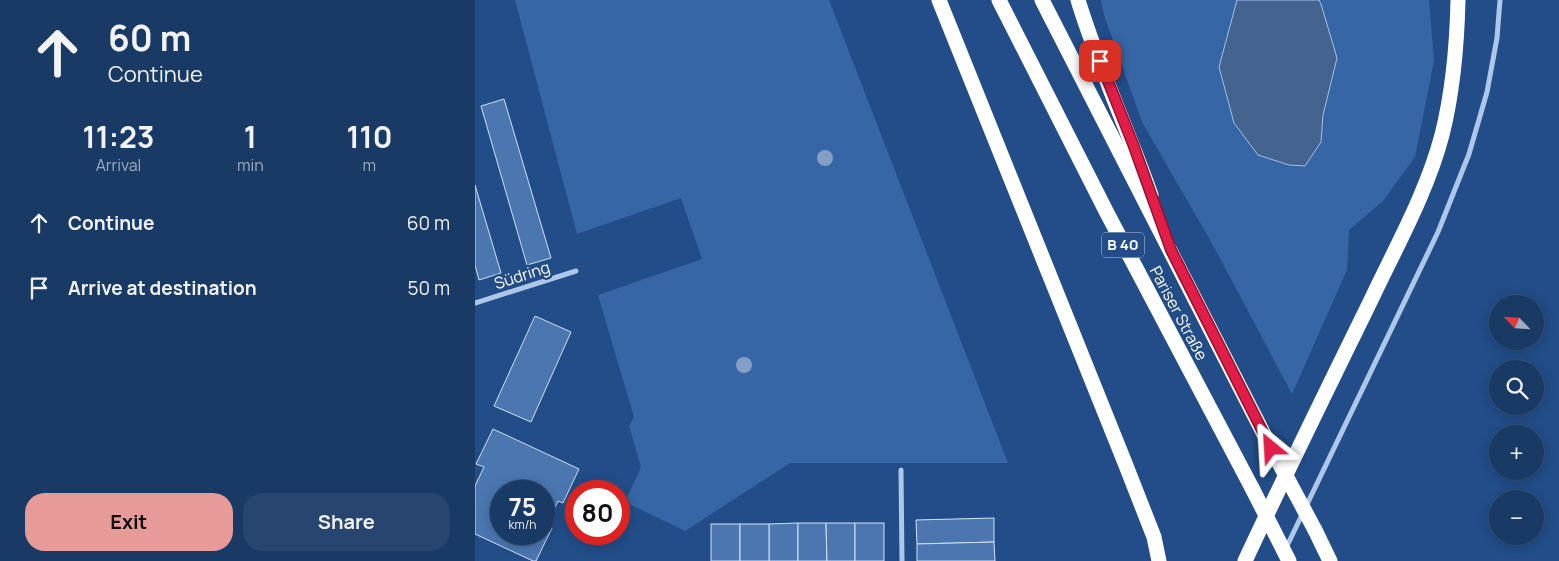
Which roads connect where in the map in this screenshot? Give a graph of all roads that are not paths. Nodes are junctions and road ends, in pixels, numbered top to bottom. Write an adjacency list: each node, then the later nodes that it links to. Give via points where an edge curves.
1 (939, 0): 12 (highway, via 1121,453)
2 (999, 0): 15 (highway, Pariser Straße / B 40, bridge)
3 (1043, 0): 7 (highway, Pariser Straße / B 40)
4 (1078, 0): 7 (highway)
5 (1457, 0): 13 (highway, via 1453,86 1432,169)
6 (1500, 0): 14 (street, via 1487,92 1469,154 1438,232)
7 (1171, 250): 16 (highway, Pariser Straße / B 40, bridge)
8 (576, 271): 9 (street, Südring)
9 (475, 303)
10 (901, 470): 11 (street)
11 (901, 561)
12 (1159, 561)
13 (1245, 561)
14 (1280, 561)
15 (1289, 561)
16 (1330, 561)

